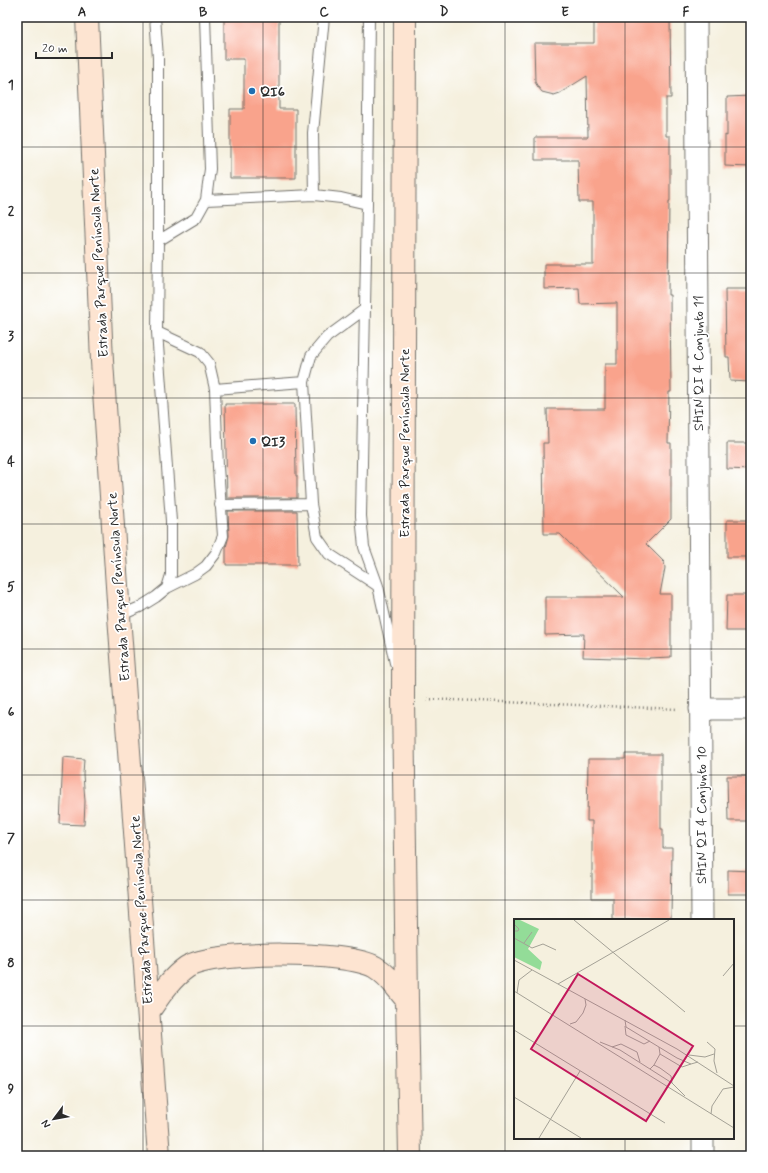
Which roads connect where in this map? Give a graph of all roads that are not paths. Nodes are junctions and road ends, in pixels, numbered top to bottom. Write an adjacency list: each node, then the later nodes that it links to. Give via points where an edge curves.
1 (87, 17): 20 (main road, Estrada Parque Península Norte, via 102,361)
2 (155, 17): 11 (lane, via 158,58)
3 (205, 17): 9 (lane, via 210,169)
4 (324, 17): 8 (lane, via 313,133)
5 (369, 17): 10 (lane)
6 (405, 17): 21 (main road, Estrada Parque Península Norte)
7 (696, 17): 23 (street, SHIN QI 4 Conjunto 11)
8 (314, 195): 9 (lane); 10 (lane)
9 (206, 200): 11 (lane, via 196,218)
10 (367, 204): 12 (lane)
11 (158, 241): 13 (lane)
12 (365, 310): 14 (lane, via 326,337 311,356); 18 (lane, via 360,516 364,547)
13 (157, 332): 15 (lane, via 200,352 209,363); 19 (lane, via 171,521 171,575)
14 (304, 382): 15 (lane); 17 (lane)
15 (215, 389): 16 (lane)
16 (220, 504): 17 (lane); 19 (lane, via 223,536 216,553 206,566 195,574)
17 (310, 504): 18 (lane, via 317,537 329,554)
18 (378, 586): 21 (lane)
19 (167, 588): 20 (lane, via 140,607)
20 (119, 616): 26 (main road, Estrada Parque Península Norte)
21 (403, 699): 25 (main road, Estrada Parque Península Norte)
22 (751, 709): 23 (street)
23 (700, 710): 24 (street, SHIN QI 4 Conjunto 10)
24 (702, 919)
25 (406, 1000): 26 (main road, via 386,975 360,961 318,955 264,955 217,959 188,966 166,987); 29 (main road, Estrada Parque Península Norte)
26 (149, 1011): 28 (main road, Estrada Parque Península Norte)
27 (703, 1139): 30 (street)
28 (159, 1156)
29 (410, 1156)
30 (703, 1156)

